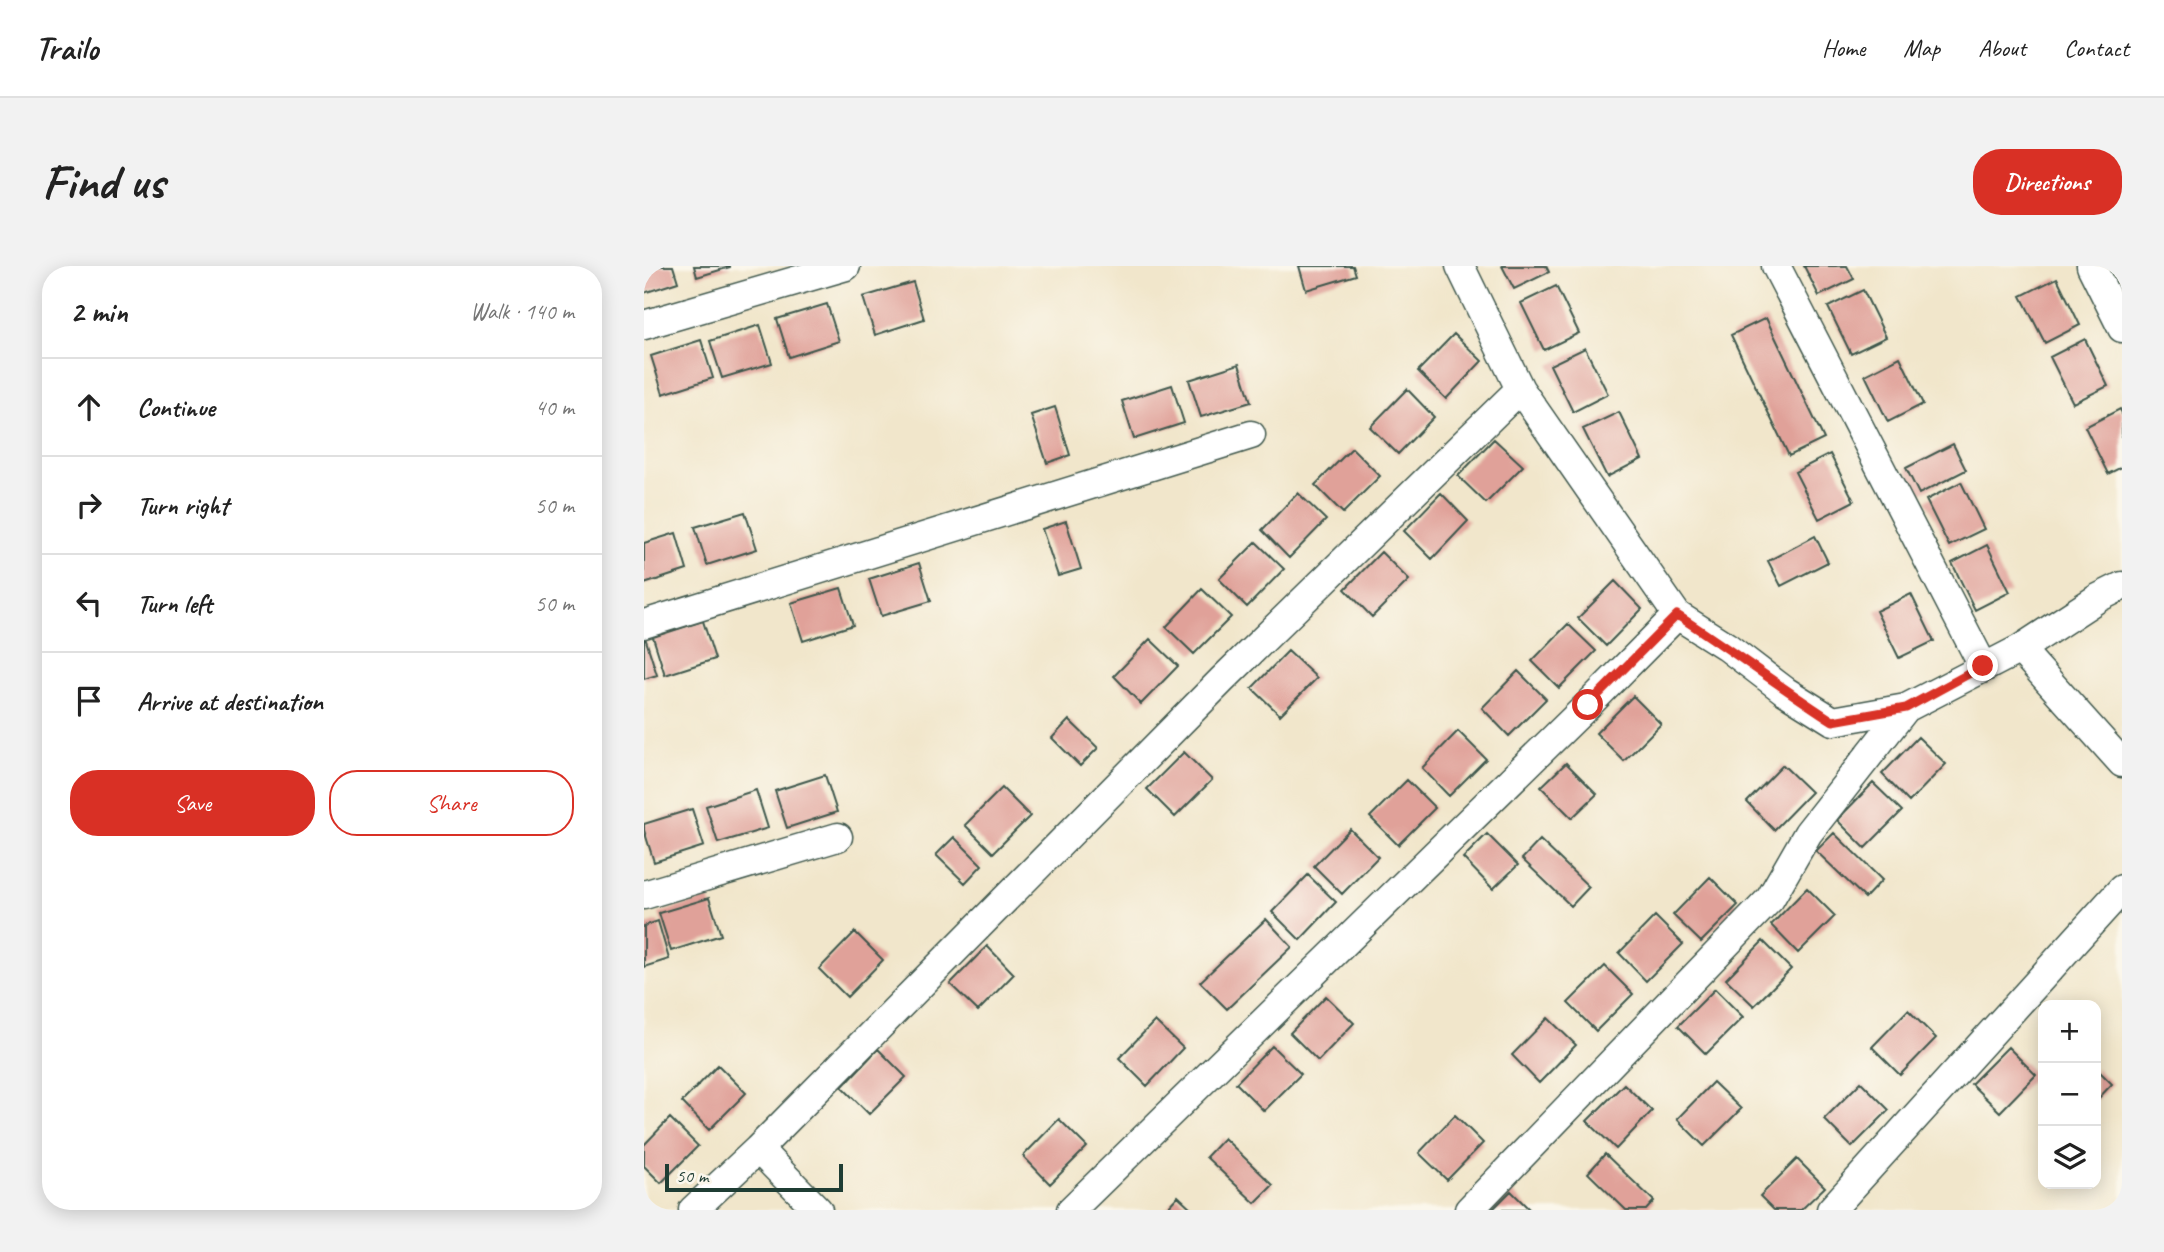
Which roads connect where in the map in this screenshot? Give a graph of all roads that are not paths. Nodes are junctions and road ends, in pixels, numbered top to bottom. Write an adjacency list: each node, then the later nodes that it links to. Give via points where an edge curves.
1 (846, 266): 5 (street)
2 (1460, 266): 7 (street)
3 (1776, 266): 13 (street)
4 (2091, 266): 6 (street)
5 (644, 325)
6 (2122, 328)
7 (1520, 389): 10 (street); 19 (street, via 1222,680)
8 (1251, 435): 11 (street)
9 (2122, 586): 12 (street)
10 (1677, 615): 14 (street, via 1833,721); 22 (street)
11 (644, 624)
12 (2020, 649): 13 (street); 15 (street)
13 (1983, 666): 14 (street)
14 (1906, 708): 23 (street, via 1808,833 1770,899)
15 (2122, 763)
16 (838, 837): 18 (street)
17 (2122, 889): 24 (street)
18 (644, 895)
19 (758, 1149): 20 (street); 21 (street)
20 (693, 1210)
21 (818, 1210)
22 (1071, 1210)
23 (1469, 1210)
24 (1831, 1210)

